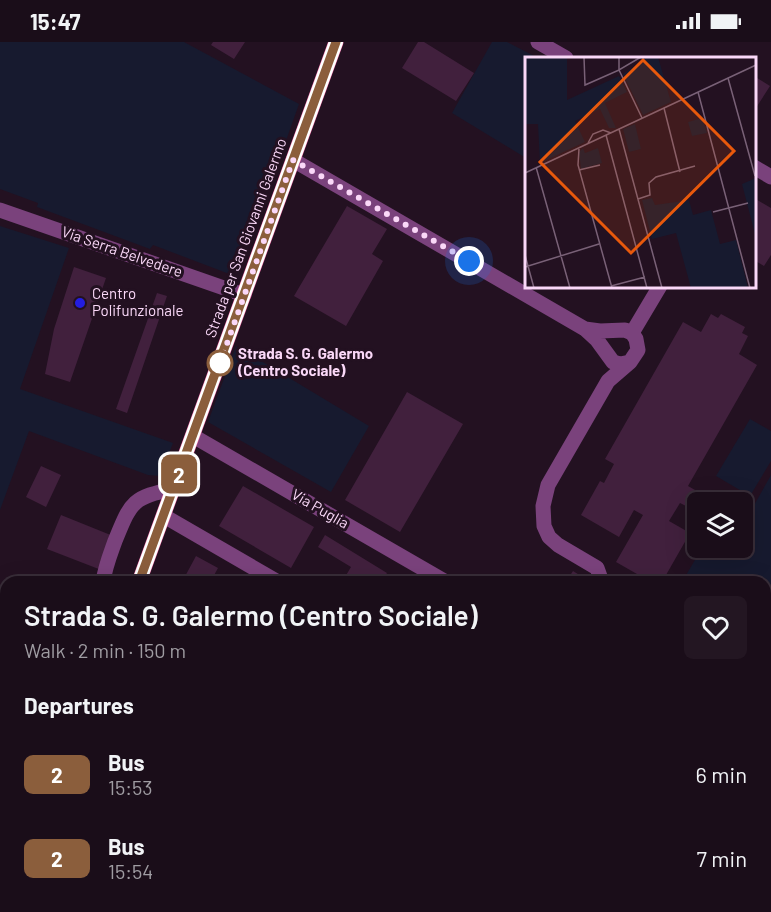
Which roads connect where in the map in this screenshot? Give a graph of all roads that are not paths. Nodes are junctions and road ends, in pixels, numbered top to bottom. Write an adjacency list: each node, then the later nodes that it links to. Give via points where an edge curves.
1 (336, 42): 4 (main road, Strada per San Giovanni Galermo)
2 (538, 42): 3 (street)
3 (564, 57)
4 (293, 160): 9 (main road, Strada per San Giovanni Galermo); 10 (street)
5 (756, 168): 6 (street)
6 (771, 177)
7 (0, 210): 9 (street, Via Serra Belvedere)
8 (659, 288): 11 (street)
9 (244, 295): 15 (main road, Strada per San Giovanni Galermo)
10 (585, 329): 11 (street); 12 (street)
11 (632, 333): 13 (street, via 638,350)
12 (606, 355): 13 (street, via 613,362); 14 (street)
13 (630, 362): 14 (street)
14 (608, 381): 22 (street, via 548,485 543,506 549,537 597,568)
15 (193, 436): 16 (main road, Strada per San Giovanni Galermo); 21 (street, Via Puglia)
16 (174, 489): 17 (main road, Strada per San Giovanni Galermo); 18 (street, via 148,494 128,508)
17 (164, 516): 19 (main road, Strada per San Giovanni Galermo); 20 (street)
18 (104, 576)
19 (141, 576)
20 (268, 576)
21 (436, 576)
22 (600, 576)

